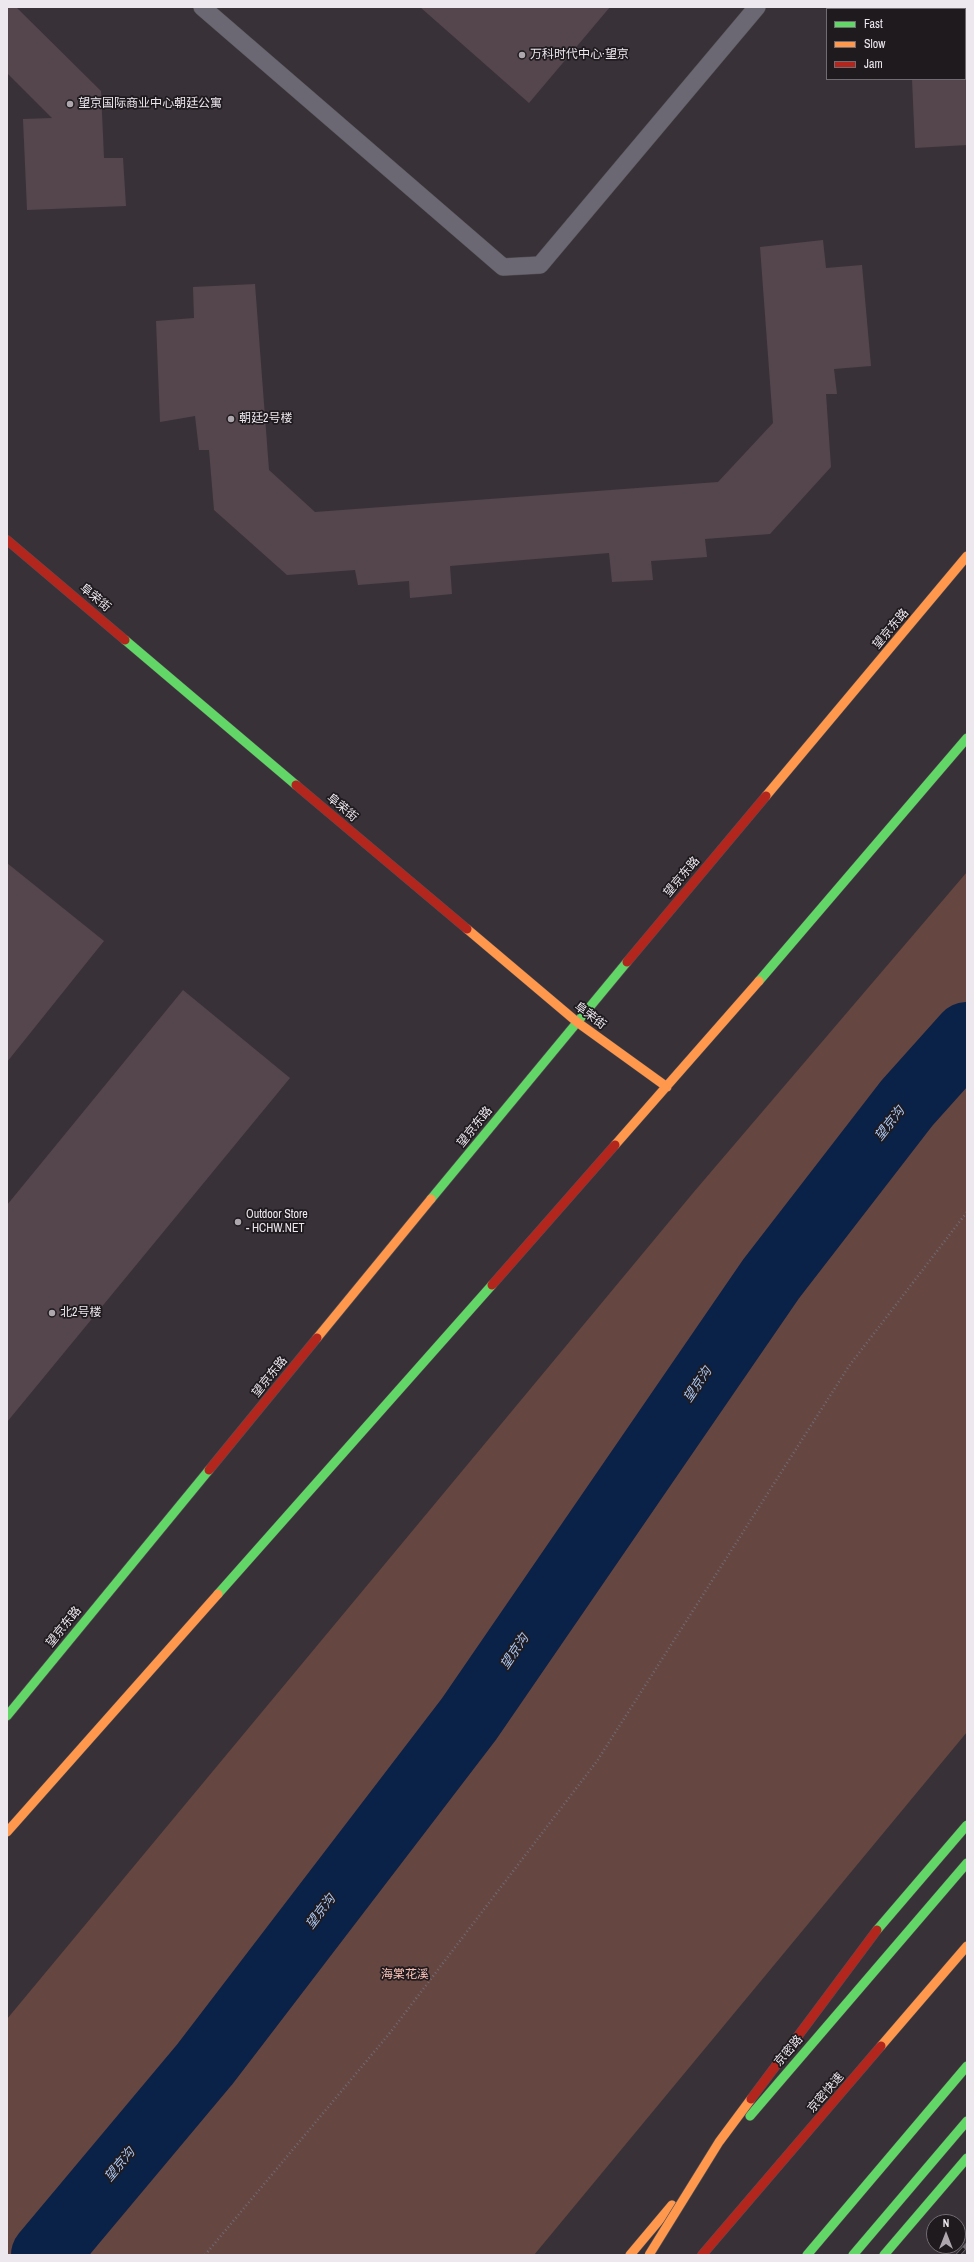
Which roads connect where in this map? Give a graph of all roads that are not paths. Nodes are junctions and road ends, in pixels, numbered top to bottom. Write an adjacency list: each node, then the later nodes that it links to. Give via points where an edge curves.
1 (202, 7): 2 (lane, via 503,267 540,265)
2 (757, 7)
3 (7, 540): 6 (main road, 阜荣街)
4 (967, 556): 6 (main road, 望京东路)
5 (967, 738): 7 (main road)
6 (576, 1022): 7 (main road, 阜荣街); 8 (main road, 望京东路)
7 (667, 1087): 10 (main road)
8 (7, 1716)
9 (967, 1825): 17 (main road, bridge, via 874,1935 729,2129)
10 (7, 1832)
11 (967, 1864): 16 (main road, 京密路)
12 (967, 1946): 18 (main road, 京密快速)
13 (967, 2066): 19 (main road)
14 (967, 2121): 20 (main road)
15 (967, 2158): 21 (main road)
16 (630, 2255)
17 (649, 2255)
18 (702, 2255)
19 (807, 2255)
20 (853, 2255)
21 (884, 2255)

